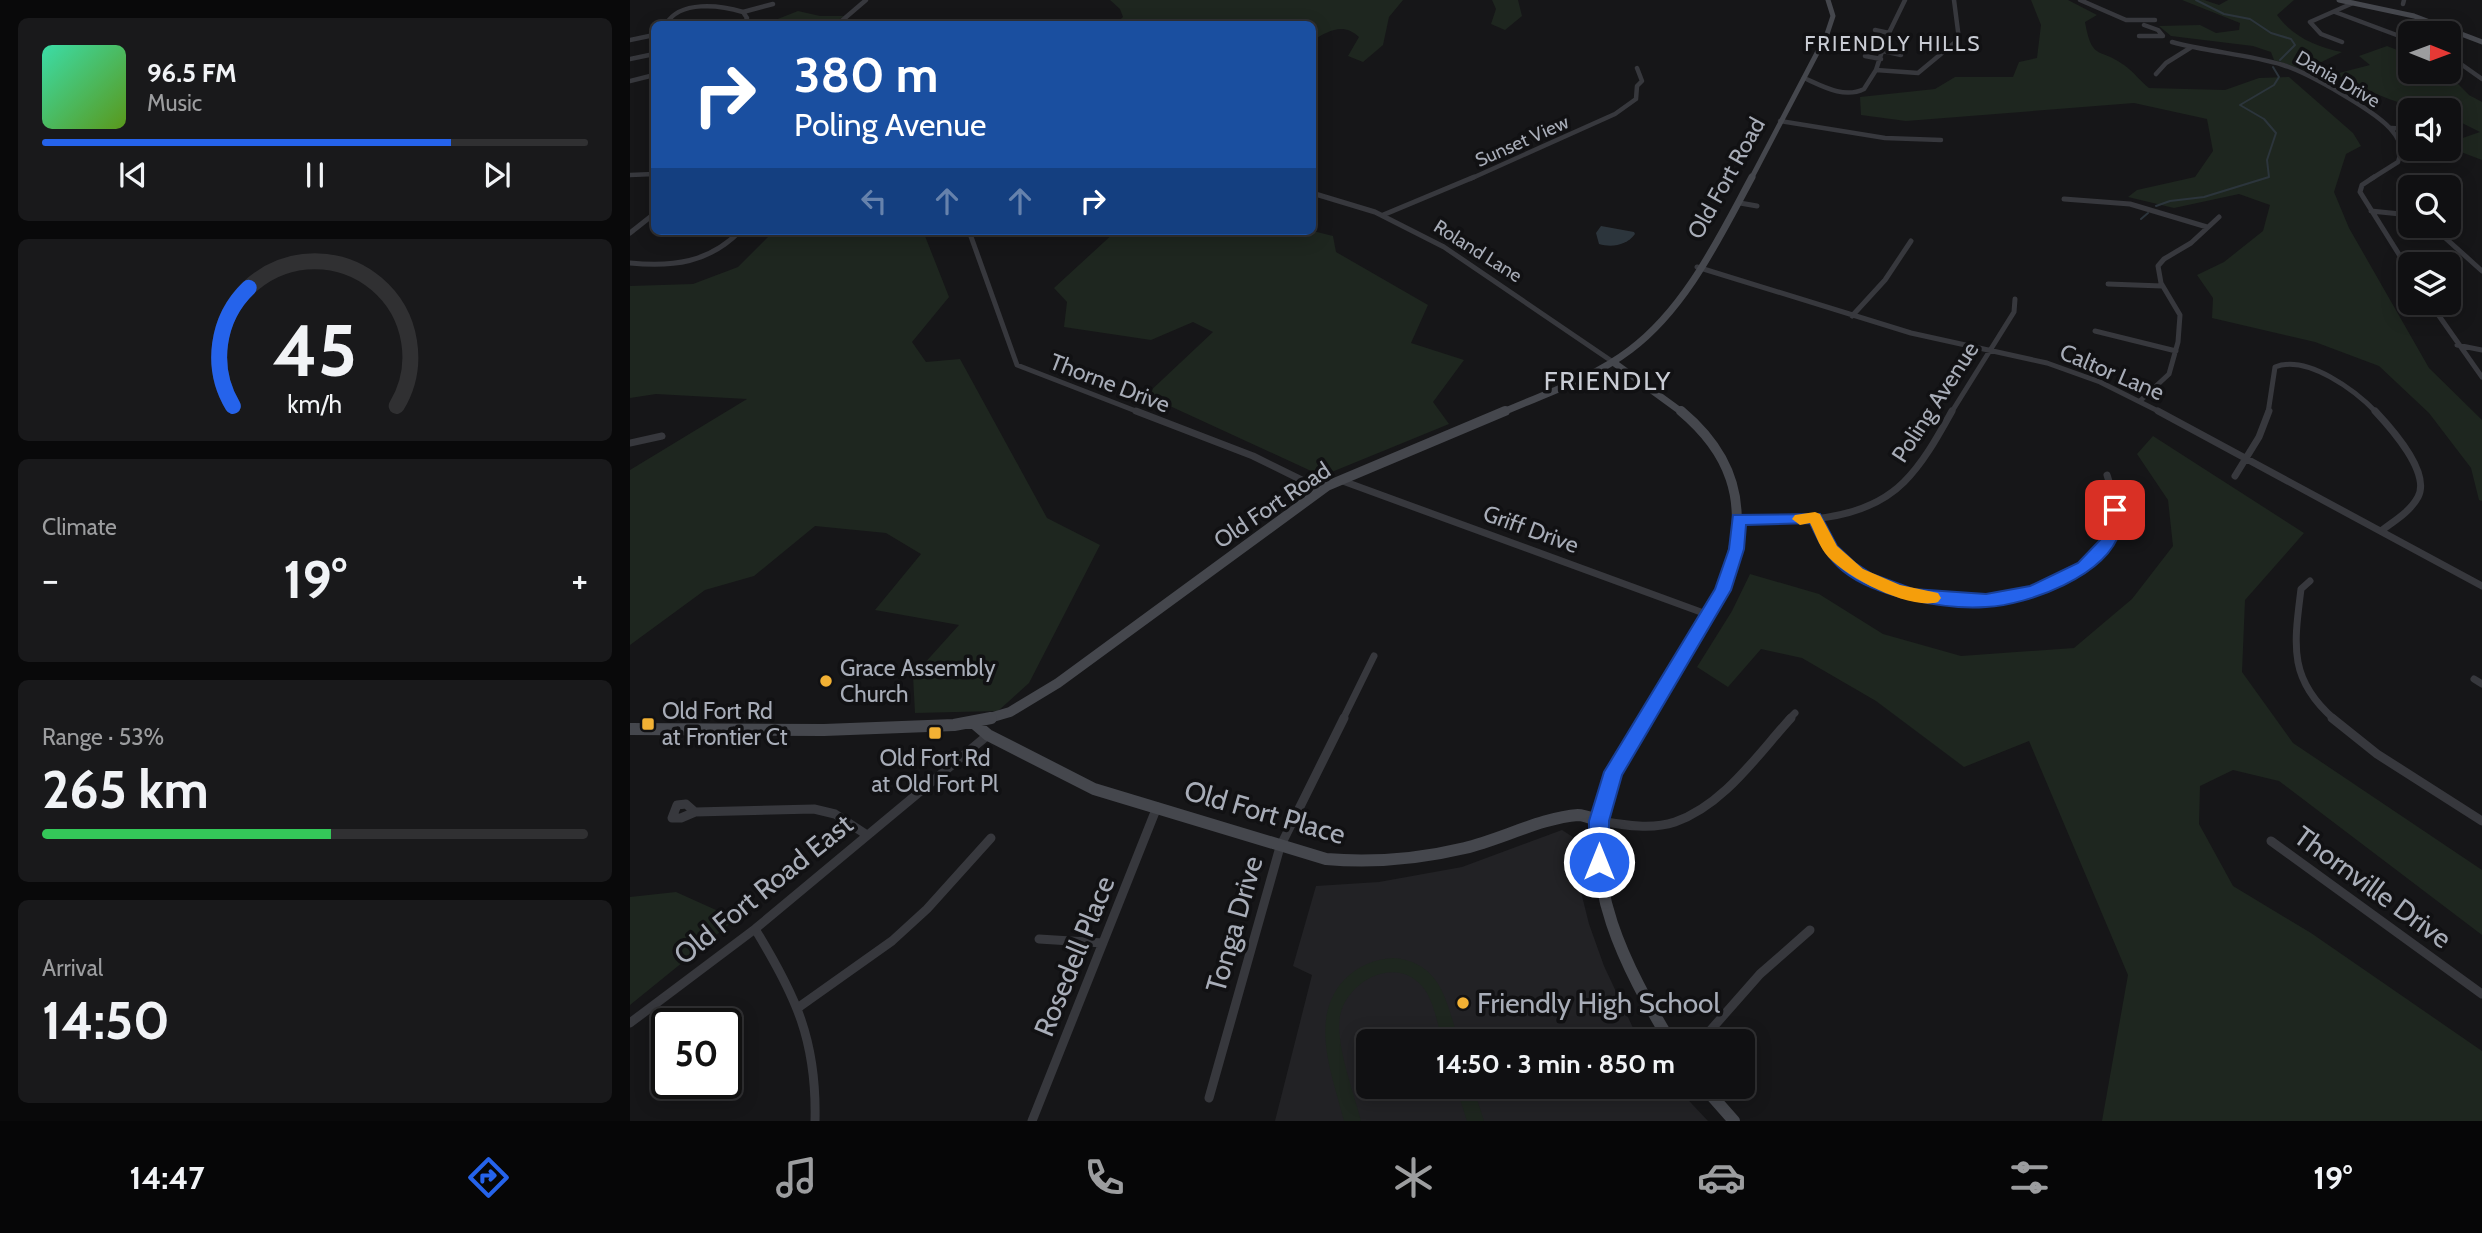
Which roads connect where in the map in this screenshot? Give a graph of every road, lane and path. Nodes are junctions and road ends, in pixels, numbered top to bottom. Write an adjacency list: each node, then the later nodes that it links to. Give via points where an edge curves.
1 (866, 0): 14 (street)
2 (1829, 0): 40 (main road, Old Fort Road, via 1833,21)
3 (1905, 0): 17 (street)
4 (1954, 0): 36 (street, via 1960,34 1955,44 1918,73)
5 (2080, 0): 15 (street)
6 (2339, 0): 7 (main road)
7 (2353, 3): 10 (street); 26 (main road, via 2424,19)
8 (773, 4): 9 (street)
9 (743, 12): 12 (street, via 676,10); 13 (street)
10 (2335, 12): 20 (street); 25 (street, via 2315,17 2310,24)
11 (2155, 20): 15 (street)
12 (666, 21)
13 (746, 21)
14 (842, 21)
15 (2138, 23): 19 (street, via 2163,36)
16 (1875, 30): 17 (street)
17 (1889, 33): 22 (street)
18 (651, 36): 23 (street)
19 (2139, 36)
20 (2398, 36)
21 (1875, 37): 22 (street)
22 (1886, 39): 28 (street)
23 (630, 40)
24 (2172, 42): 27 (street, Dania Drive)
25 (2342, 42)
26 (2482, 42)
27 (2190, 48): 37 (street); 43 (street, Dania Drive, via 2296,70)
28 (1883, 51): 30 (street); 32 (street)
29 (651, 55): 33 (street)
30 (1901, 55)
31 (1865, 56): 32 (street)
32 (1881, 59): 36 (street)
33 (630, 60)
34 (2461, 64): 39 (street)
35 (1637, 68): 54 (street, Sunset View, via 1642,80 1636,99 1615,114)
36 (1876, 70): 40 (street, via 1866,87 1854,93)
37 (2156, 74)
38 (651, 76): 41 (street)
39 (2481, 77)
40 (1804, 78): 42 (main road, Old Fort Road)
41 (630, 81)
42 (1780, 121): 45 (street, via 1885,138); 50 (main road, Old Fort Road)
43 (2391, 128): 44 (street); 52 (street, Dania Drive, via 2399,139 2401,155 2398,162 2362,185 2360,192)
44 (2398, 128)
45 (1941, 140)
46 (651, 174): 47 (street)
47 (630, 175)
48 (1316, 194): 54 (street, Roland Lane)
49 (2064, 199): 57 (street, via 2130,204)
50 (1740, 203): 51 (street); 65 (main road, Old Fort Road)
51 (1757, 206)
52 (2371, 211): 53 (street); 63 (street, Dania Drive)
53 (2398, 214)
54 (1382, 215): 77 (street, Roland Lane, via 1459,256)
55 (651, 216): 58 (street)
56 (2219, 217): 57 (street)
57 (2207, 227): 68 (street, via 2160,263 2157,270)
58 (630, 233)
59 (736, 235): 64 (street, via 724,248 700,260 669,265)
60 (971, 235): 86 (street, Thorne Drive, via 1017,365 1253,456)
61 (2445, 238): 66 (street)
62 (1911, 241): 71 (street)
63 (2398, 253)
64 (630, 263)
65 (1697, 267): 71 (street, Caltor Lane); 77 (main road, Old Fort Road, via 1659,326)
66 (2482, 271)
67 (2108, 284): 68 (street)
68 (2162, 286): 76 (street, via 2180,313)
69 (2015, 299): 74 (street, Poling Avenue, via 2014,313)
70 (2438, 315): 73 (street)
71 (1853, 316): 74 (street, Caltor Lane, via 1928,338)
72 (2095, 331): 76 (street)
73 (2457, 345): 75 (street); 78 (street)
74 (1989, 349): 79 (street, Caltor Lane, via 2067,370); 87 (street, Poling Avenue, via 1947,421 1901,484 1863,507)
75 (2482, 350)
76 (2176, 351): 79 (street, via 2168,376)
77 (1613, 362): 85 (main road, Old Fort Road); 88 (main road, via 1706,436 1730,480)
78 (2482, 377)
79 (2140, 401): 82 (street, Caltor Lane)
80 (662, 436): 81 (street)
81 (630, 443)
82 (2246, 459): 84 (street); 89 (street, Caltor Lane); 89 (street, via 2269,418 2275,367 2312,370 2346,385 2402,444 2419,471 2419,495)
83 (2106, 475): 87 (street, via 2115,518 2104,548 2066,577 2003,599 1928,597 1883,586 1839,559 1824,540)
84 (2235, 476)
85 (1340, 480): 86 (main road, Old Fort Road); 92 (street, Griff Drive)
86 (1322, 489): 95 (main road, Old Fort Road, via 1043,693 1010,712)
87 (1815, 517): 88 (street, Poling Avenue)
88 (1738, 519): 92 (main road, via 1732,566)
89 (2381, 531): 91 (street, Caltor Lane)
90 (2310, 582): 101 (street, via 2301,589 2295,649 2298,672 2311,696 2357,738)
91 (2482, 586)
92 (1709, 615): 100 (main road, via 1620,759)
93 (1374, 656): 105 (street, Tonga Drive)
94 (1795, 713): 100 (street, via 1718,795 1689,816 1646,825)
95 (974, 723): 96 (main road, Old Fort Road, via 824,730); 97 (main road, Old Fort Place)
96 (630, 729)
97 (988, 736): 98 (main road, Old Fort Place, via 1094,789); 102 (street, Old Fort Road East)
98 (1157, 807): 105 (main road, Old Fort Place); 109 (street, Rosedell Place)
99 (695, 812): 102 (street, via 814,809 835,814)
100 (1599, 821): 105 (main road, Old Fort Place, via 1581,815 1564,818 1465,848 1395,860 1325,859); 113 (main road, via 1601,883 1613,926 1628,966)
101 (2482, 821)
102 (867, 835): 106 (street, Old Fort Road East)
103 (991, 838): 111 (street, via 892,941)
104 (2271, 841): 110 (street, Thornville Drive)
105 (1280, 846): 115 (street, Tonga Drive)
106 (755, 929): 111 (street); 112 (street, Old Fort Road East)
107 (1811, 930): 114 (street, via 1760,974)
108 (1039, 939): 109 (street)
109 (1103, 943): 118 (street, Rosedell Place)
110 (2482, 994)
111 (799, 1007): 117 (street, via 814,1063)
112 (630, 1023)
113 (1664, 1029)
114 (1712, 1029)
115 (1209, 1098)
116 (1715, 1099): 119 (main road)
117 (815, 1121)
118 (1032, 1121)
119 (1734, 1121)

